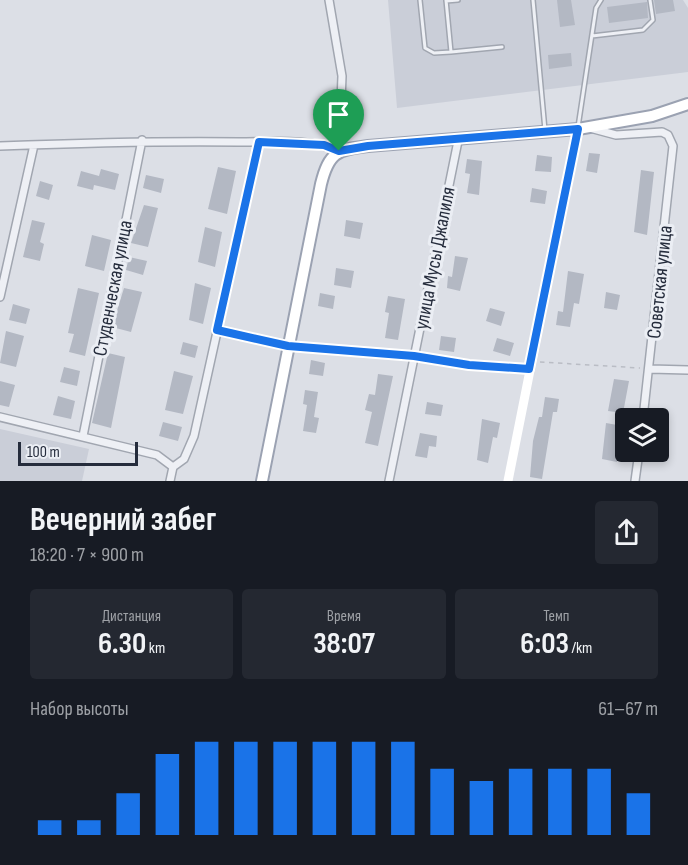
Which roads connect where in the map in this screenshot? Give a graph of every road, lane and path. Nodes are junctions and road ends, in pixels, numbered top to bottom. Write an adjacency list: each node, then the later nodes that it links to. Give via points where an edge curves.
1 (329, 0): 19 (street, via 342,76)
2 (420, 0): 10 (lane, via 425,48 434,53)
3 (458, 0): 7 (lane)
4 (533, 0): 13 (lane)
5 (601, 0): 8 (lane)
6 (650, 0): 8 (lane, via 652,20 644,30)
7 (446, 1): 10 (lane)
8 (592, 36): 12 (lane)
9 (502, 47): 10 (lane)
10 (451, 52)
11 (688, 104): 12 (main road, via 652,116)
12 (583, 128): 13 (main road); 25 (street); 26 (street, Советская улица, via 616,135 662,132 673,146)
13 (546, 132): 15 (main road)
14 (142, 140): 16 (street); 17 (street); 30 (street, Студенческая улица)
15 (458, 141): 19 (main road); 23 (street, улица Мусы Джалиля)
16 (259, 142): 19 (street, via 324,145); 21 (street)
17 (34, 145): 18 (street); 20 (street)
18 (0, 146)
19 (339, 151): 22 (main road, via 330,158 321,184)
20 (0, 297)
21 (217, 330): 22 (street); 32 (street, via 194,436 184,459)
22 (288, 346): 23 (street); 34 (main road)
23 (414, 356): 24 (street); 35 (street, улица Мусы Джалиля)
24 (469, 365): 25 (path)
25 (529, 365): 26 (path); 36 (street)
26 (650, 369): 27 (street); 28 (street, Советская улица)
27 (688, 370)
28 (644, 408)
29 (0, 417): 30 (street)
30 (83, 436): 32 (street, via 157,455)
31 (638, 462): 37 (street)
32 (173, 467): 33 (street)
33 (170, 481)
34 (262, 481)
35 (389, 481)
36 (508, 481)
37 (635, 481)

